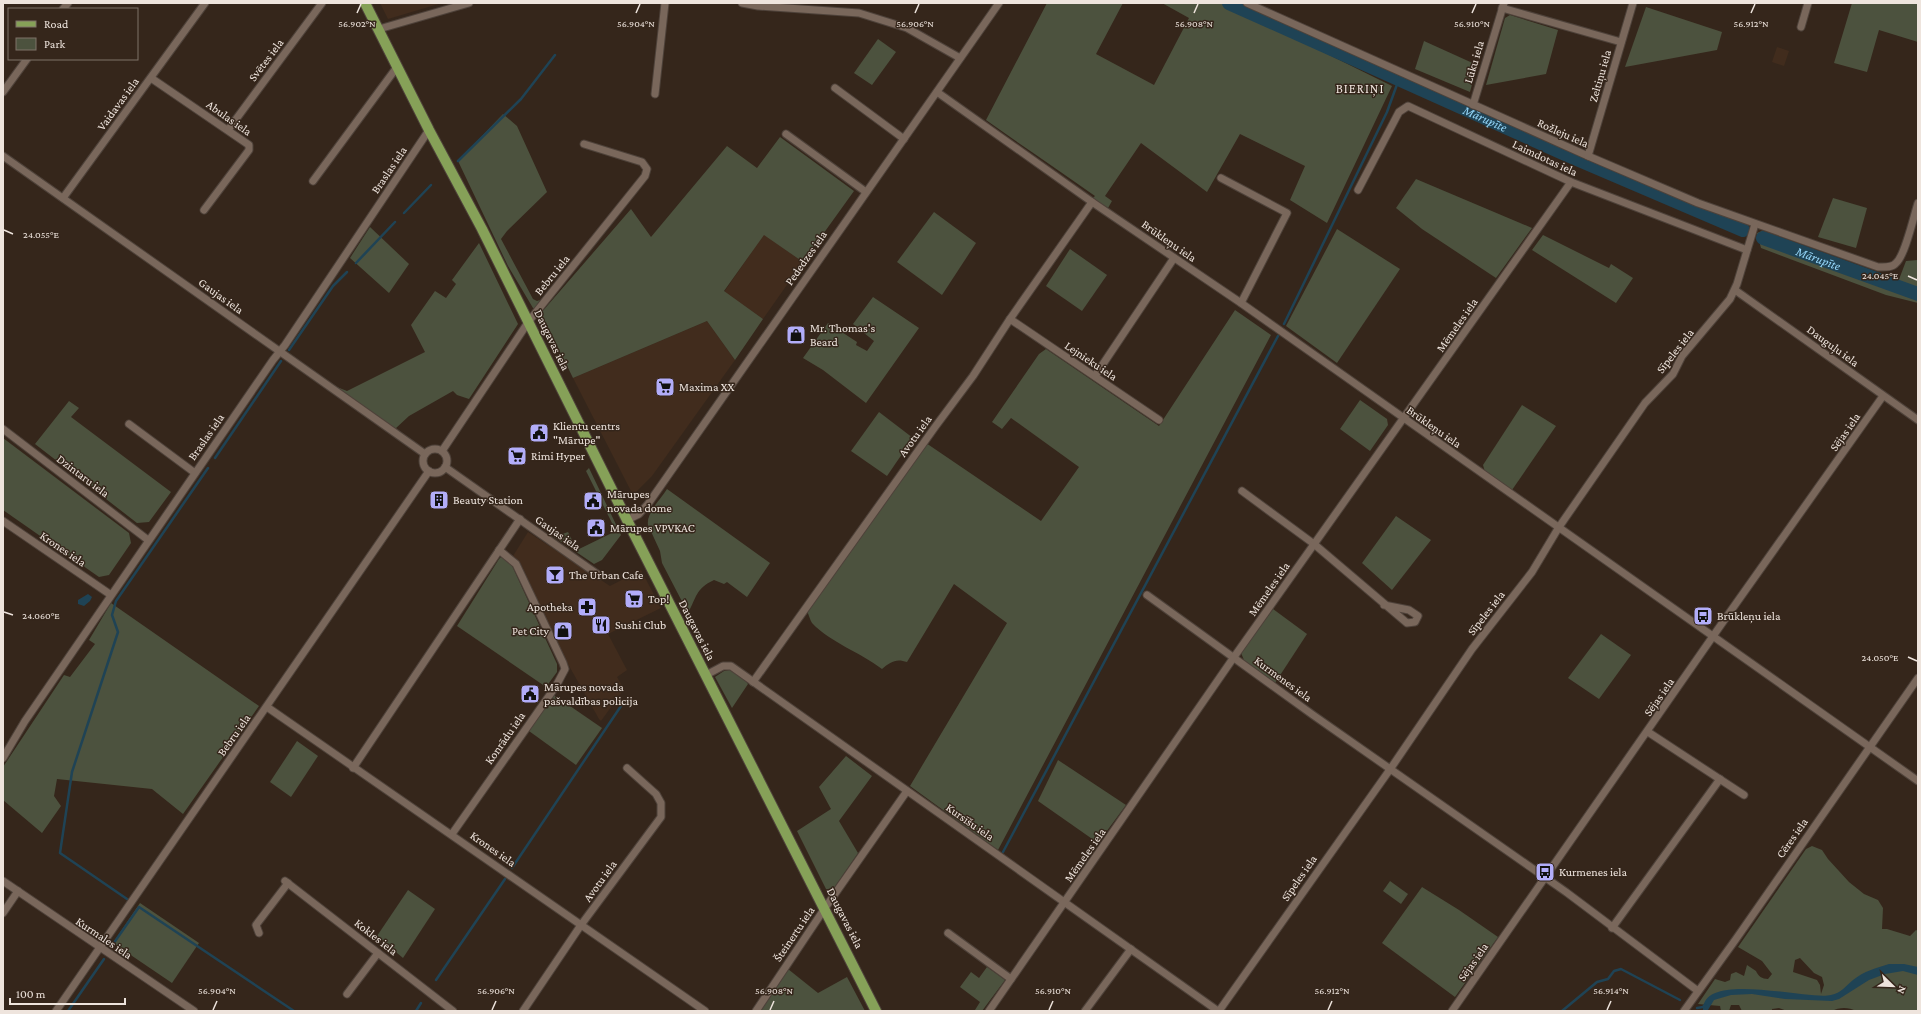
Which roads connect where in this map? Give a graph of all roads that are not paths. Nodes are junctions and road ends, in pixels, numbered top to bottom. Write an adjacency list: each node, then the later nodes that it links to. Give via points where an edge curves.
1 (204, 3): 18 (street, Vaidavas iela)
2 (322, 3): 24 (street, Svētes iela)
3 (365, 3): 13 (main road, Daugavas iela)
4 (469, 3): 13 (street)
5 (665, 3): 22 (street)
6 (742, 3): 15 (street, via 859,13 907,28)
7 (999, 3): 15 (street, Pededzes iela)
8 (1247, 3): 23 (street, Rožleju iela)
9 (1633, 3): 14 (street, Zeltiņu iela)
10 (1808, 3): 12 (street)
11 (1503, 6): 14 (street); 23 (street, Lūku iela)
12 (1801, 27)
13 (379, 29): 17 (main road, Daugavas iela)
14 (1621, 42): 30 (street, Zeltiņu iela)
15 (960, 58): 21 (street, Pededzes iela)
16 (26, 60): 20 (street)
17 (397, 67): 25 (main road, Daugavas iela); 32 (street)
18 (150, 78): 24 (street, Abulas iela); 36 (street, Vaidavas iela)
19 (835, 88): 27 (street)
20 (3, 92)
21 (937, 92): 27 (street, Pededzes iela); 37 (street, Brūkleņu iela)
22 (655, 94)
23 (1473, 105): 30 (street, Rožleju iela)
24 (228, 130): 39 (street, Abulas iela, via 249,145 249,150)
25 (429, 130): 46 (main road, Daugavas iela); 47 (street, Braslas iela)
26 (786, 134): 35 (street)
27 (904, 139): 35 (street, Pededzes iela)
28 (584, 144): 46 (street, Bebru iela, via 642,162 647,169 645,176)
29 (3, 156): 36 (street, Gaujas iela)
30 (1588, 156): 40 (street, Rožleju iela, via 1698,203)
31 (1221, 178): 44 (street, via 1287,212)
32 (313, 181)
33 (1571, 182): 34 (street, Laimdotas iela, via 1408,106 1399,112); 41 (street, Laimdotas iela); 50 (street, Mēmeles iela)
34 (1358, 190)
35 (866, 192): 62 (street, Pededzes iela, via 648,504 639,514)
36 (63, 198): 47 (street, Gaujas iela)
37 (1092, 202): 42 (street, Brūkleņu iela); 45 (street, Avotu iela)
38 (1918, 203): 40 (street, Rožleju iela, via 1902,255 1889,267 1878,268)
39 (204, 210)
40 (1755, 224): 41 (street, Sīpeles iela)
41 (1747, 250): 43 (street, Sīpeles iela)
42 (1174, 258): 44 (street, Brūkleņu iela); 48 (street)
43 (1735, 290): 49 (street, Dauguļu iela); 64 (street, Sīpeles iela, via 1682,356 1673,374 1645,403)
44 (1241, 303): 50 (street, Brūkleņu iela)
45 (1010, 319): 48 (street, Lejnieku iela); 76 (street, Avotu iela, via 973,376)
46 (528, 322): 55 (street, Bebru iela); 62 (main road, Daugavas iela)
47 (280, 352): 56 (street, Gaujas iela); 59 (street, Braslas iela)
48 (1095, 376): 51 (street, Lejnieku iela)
49 (1883, 396): 52 (street, Dauguļu iela); 72 (street, Sējas iela)
50 (1404, 419): 64 (street, Brūkleņu iela); 66 (street, Mēmeles iela)
51 (1159, 420)
52 (1918, 420)
53 (129, 424): 59 (street)
54 (3, 429): 65 (street, Dzintaru iela)
55 (442, 451): 56 (street, via 433,449); 57 (street, via 447,459)
56 (425, 454): 58 (street, via 423,463)
57 (445, 467): 58 (street, via 437,472); 61 (street, Gaujas iela)
58 (429, 471): 78 (street, Bebru iela)
59 (195, 473): 65 (street, Braslas iela)
60 (1242, 491): 66 (street)
61 (520, 519): 67 (street); 68 (street, Gaujas iela)
62 (627, 520): 74 (main road, Daugavas iela)
63 (3, 521): 69 (street, Krones iela)
64 (1559, 527): 72 (street, Brūkleņu iela); 84 (street, Sīpeles iela, via 1532,572 1472,649)
65 (148, 540): 69 (street, Braslas iela)
66 (1314, 544): 71 (street); 73 (street, Mēmeles iela)
67 (499, 550): 82 (street); 89 (street, Konrādu iela, via 516,564 565,669)
68 (600, 576)
69 (111, 595): 81 (street, Braslas iela, via 25,721)
70 (1147, 595): 73 (street, Kurmenes iela)
71 (1384, 605)
72 (1714, 637): 79 (street, Sējas iela); 80 (street, Brūkleņu iela)
73 (1234, 657): 84 (street, Kurmenes iela); 93 (street, Mēmeles iela)
74 (706, 675): 76 (street, Kursīšu iela, via 727,665); 94 (main road, Daugavas iela)
75 (1918, 678): 77 (street, Cēres iela)
76 (753, 682): 87 (street, Kursīšu iela)
77 (1915, 689): 80 (street, Cēres iela)
78 (267, 707): 82 (street, Krones iela); 100 (street, Bebru iela)
79 (1648, 732): 85 (street); 90 (street, Sējas iela)
80 (1868, 747): 86 (street, Brūkleņu iela); 104 (street, Cēres iela)
81 (3, 758)
82 (353, 768): 89 (street, Krones iela)
83 (627, 768): 96 (street, Avotu iela, via 656,794 661,803 661,817)
84 (1391, 768): 90 (street, Kurmenes iela); 115 (street, Sīpeles iela)
85 (1720, 779): 88 (street); 97 (street)
86 (1918, 782)
87 (907, 791): 93 (street, Kursīšu iela); 94 (street, Šteinertu iela)
88 (1744, 795)
89 (452, 834): 96 (street, Krones iela)
90 (1545, 878): 97 (street, Kurmenes iela); 116 (street, Sējas iela)
91 (3, 881): 92 (street, Kurmales iela)
92 (18, 891): 95 (street); 100 (street, Kurmales iela)
93 (1065, 903): 101 (street, Kursīšu iela); 103 (street, Mēmeles iela)
94 (825, 908): 111 (street, Šteinertu iela); 112 (main road, Daugavas iela)
95 (3, 913)
96 (581, 925): 109 (street, Avotu iela); 110 (street, Krones iela)
97 (1612, 928): 104 (street, Kurmenes iela)
98 (259, 932): 102 (street, Kokles iela, via 256,925 287,882)
99 (948, 933): 103 (street)
100 (100, 948): 106 (street, Bebru iela); 107 (street, Kurmales iela)
101 (1131, 949): 114 (street); 115 (street, Kursīšu iela)
102 (378, 953): 105 (street); 108 (street, Kokles iela)
103 (1011, 979): 113 (street, Mēmeles iela)
104 (1698, 991): 117 (street, Cēres iela)
105 (347, 994)
106 (56, 1011)
107 (194, 1011)
108 (453, 1011)
109 (523, 1011)
110 (704, 1011)
111 (756, 1011)
112 (876, 1011)
113 (989, 1011)
114 (1085, 1011)
115 (1219, 1011)
116 (1452, 1011)
117 (1684, 1011)

